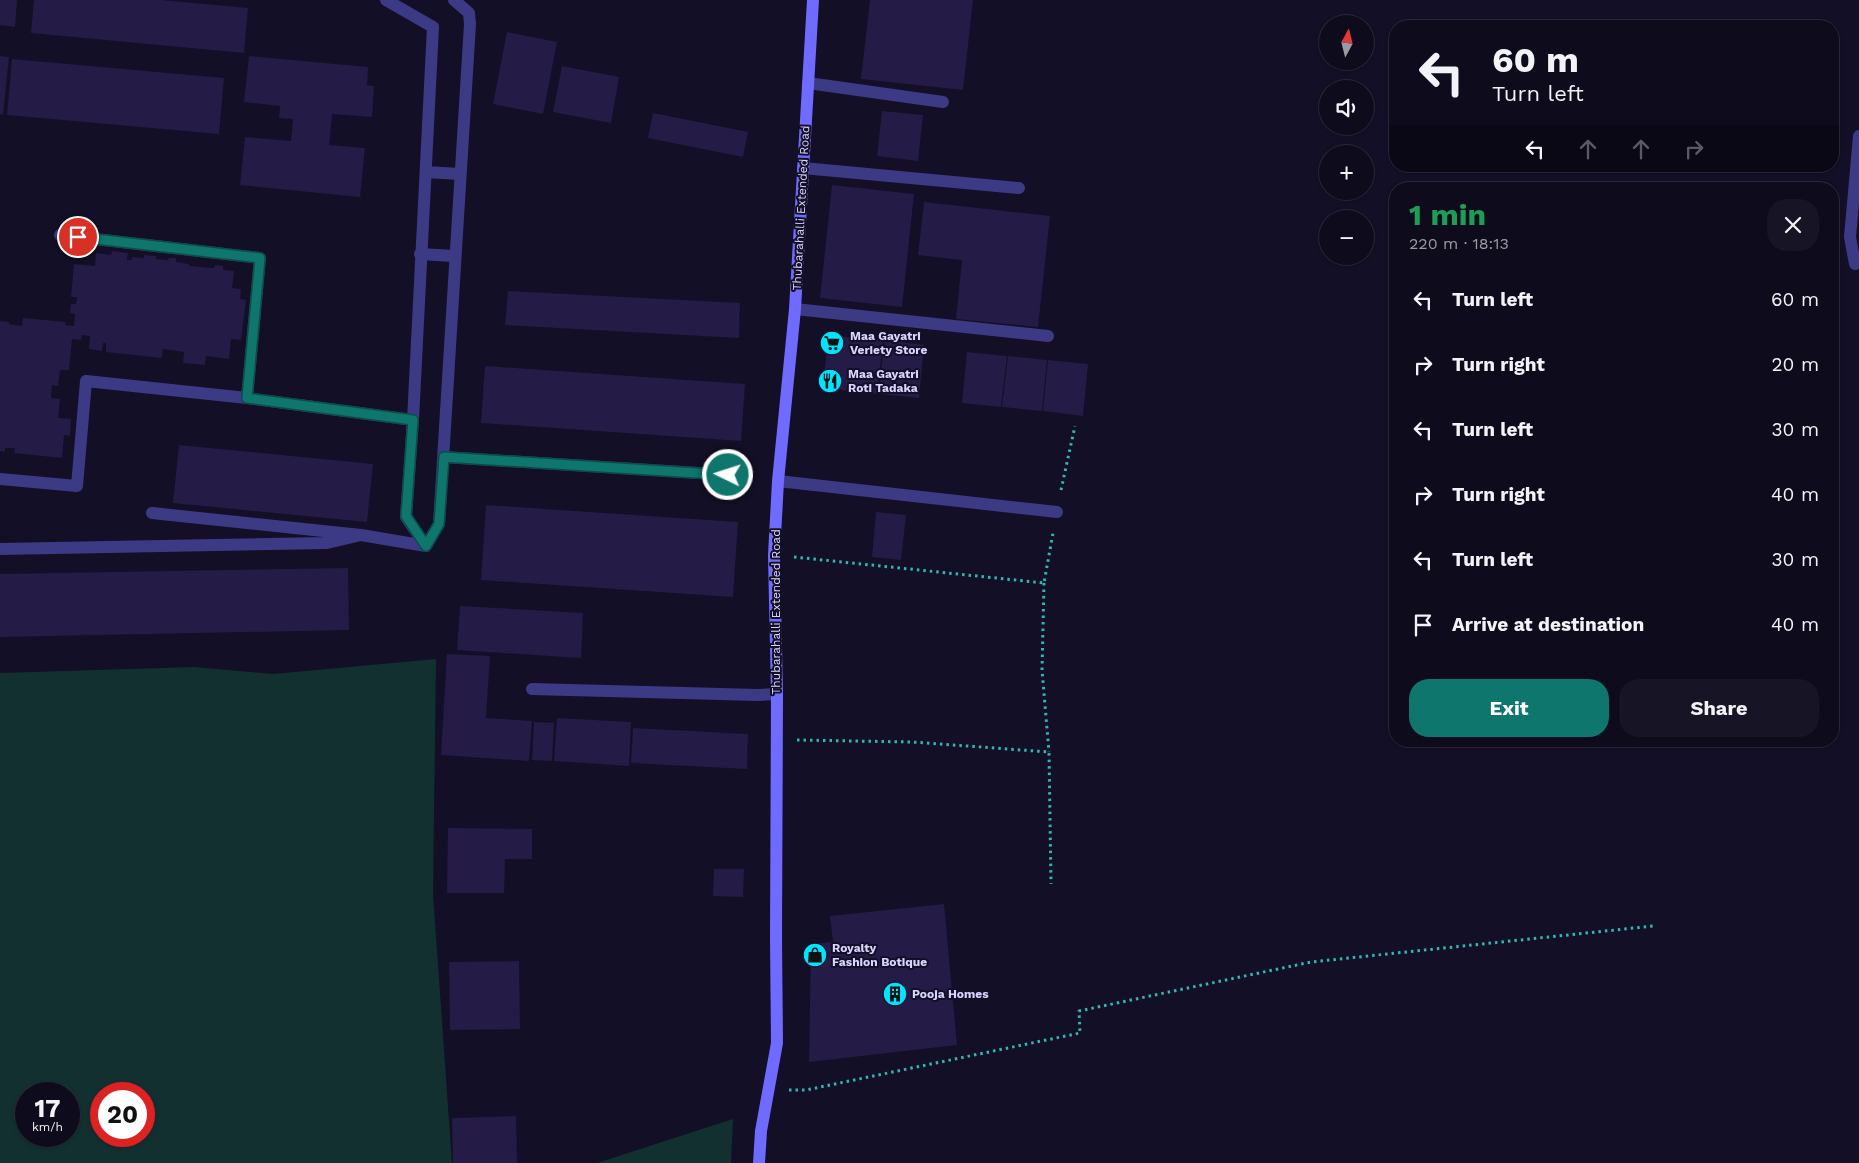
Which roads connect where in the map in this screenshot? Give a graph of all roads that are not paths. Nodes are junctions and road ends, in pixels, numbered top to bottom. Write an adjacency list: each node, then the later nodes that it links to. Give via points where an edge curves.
1 (386, 0): 8 (street, via 433,27)
2 (454, 0): 9 (street, via 469,13 470,24)
3 (813, 0): 4 (street, Thubarahalli Extended Road)
4 (808, 83): 5 (street); 7 (street, Thubarahalli Extended Road)
5 (944, 102)
6 (1859, 136): 14 (street, via 1850,237)
7 (803, 168): 10 (street); 15 (street, Thubarahalli Extended Road)
8 (426, 172): 9 (street); 12 (street)
9 (460, 174): 13 (street)
10 (1019, 188)
11 (60, 235): 17 (street, via 260,258)
12 (420, 254): 13 (street); 18 (street)
13 (454, 256): 19 (street)
14 (1857, 266)
15 (795, 309): 16 (street); 22 (street, Thubarahalli Extended Road)
16 (1048, 336)
17 (247, 398): 18 (street); 21 (street, via 86,381 77,486)
18 (413, 420): 26 (street, via 406,516)
19 (444, 457): 20 (street); 26 (street, via 439,524)
20 (747, 476)
21 (0, 479)
22 (778, 481): 23 (street); 29 (street, Thubarahalli Extended Road, via 774,555)
23 (1057, 512)
24 (152, 513): 25 (street)
25 (361, 535): 26 (street); 27 (street, via 327,543)
26 (426, 546)
27 (0, 549)
28 (532, 689): 29 (street)
29 (777, 694): 30 (street, Thubarahalli Extended Road, via 777,1043 760,1131)
30 (759, 1163)

